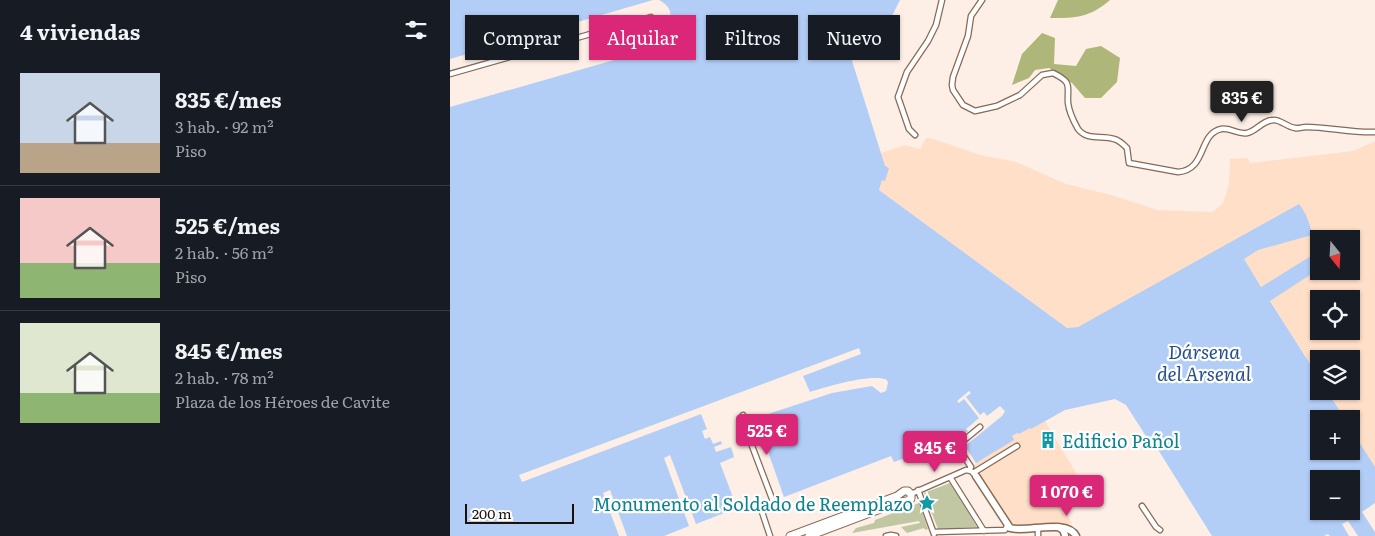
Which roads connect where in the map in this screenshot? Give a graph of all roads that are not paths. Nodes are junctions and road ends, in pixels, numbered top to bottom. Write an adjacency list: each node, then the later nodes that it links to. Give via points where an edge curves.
1 (942, 0): 6 (street, via 936,24 907,72 898,97 909,129)
2 (982, 0): 5 (street, via 971,16 952,85 963,105 975,111 997,106 1020,95 1042,75 1053,73 1068,85 1069,108 1082,133 1118,140 1127,148 1129,163 1186,172 1196,165 1214,132 1226,128 1248,133 1263,122 1272,120 1294,128)
3 (589, 34): 4 (street)
4 (450, 74)
5 (1375, 132)
6 (915, 135)
7 (743, 415): 24 (street, via 774,504 761,509)
8 (980, 427): 10 (street, via 957,446)
9 (1017, 446): 10 (street)
10 (973, 473): 11 (street, via 966,470); 16 (main road)
11 (950, 477): 12 (street); 20 (street)
12 (914, 492): 13 (main road); 14 (main road); 22 (street)
13 (902, 493): 14 (main road); 25 (main road)
14 (905, 501): 26 (main road)
15 (1142, 506): 19 (street)
16 (1007, 526): 18 (main road, via 1014,529); 21 (street, via 1005,530)
17 (1054, 527): 18 (main road); 23 (main road, via 1065,528); 30 (main road, via 1063,530)
18 (1038, 528): 29 (street)
19 (1160, 530)
20 (980, 532): 21 (street); 22 (street)
21 (992, 533)
22 (934, 534)
23 (1074, 534): 30 (main road, via 1068,532)
24 (771, 535)
25 (790, 536)
26 (809, 536)
27 (886, 536): 28 (street)
28 (896, 536)
29 (1038, 536)
30 (1065, 536)

